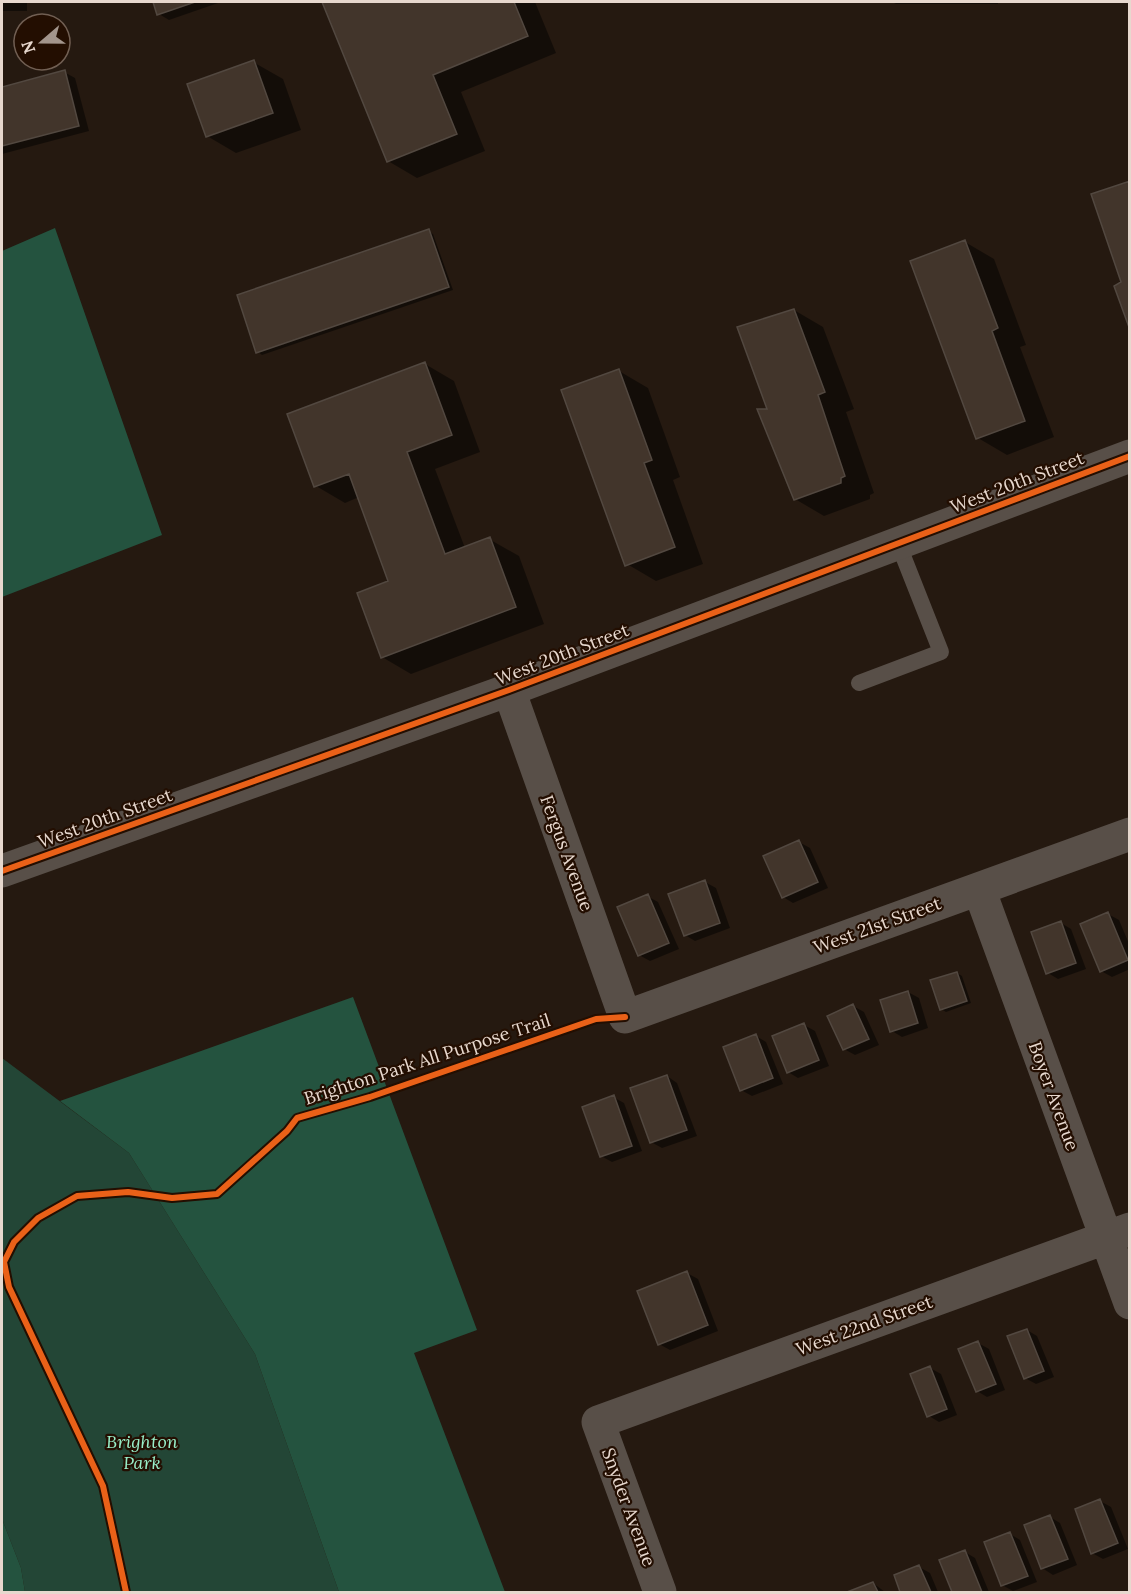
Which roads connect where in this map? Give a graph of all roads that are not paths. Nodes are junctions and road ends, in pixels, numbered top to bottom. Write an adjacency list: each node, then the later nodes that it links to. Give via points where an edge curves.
1 (1130, 456): 2 (street, West 20th Street)
2 (898, 543): 3 (lane, via 940,652); 4 (street, West 20th Street)
3 (859, 683)
4 (509, 690): 6 (street, West 20th Street); 8 (street, Fergus Avenue)
5 (1130, 834): 7 (street, West 21st Street)
6 (2, 871)
7 (979, 889): 8 (street, West 21st Street); 9 (street, Boyer Avenue)
8 (625, 1017)
9 (1118, 1233): 10 (street, Boyer Avenue); 11 (street, West 22nd Street)
10 (1130, 1303)
11 (598, 1422): 12 (street, Snyder Avenue)
12 (660, 1593)

